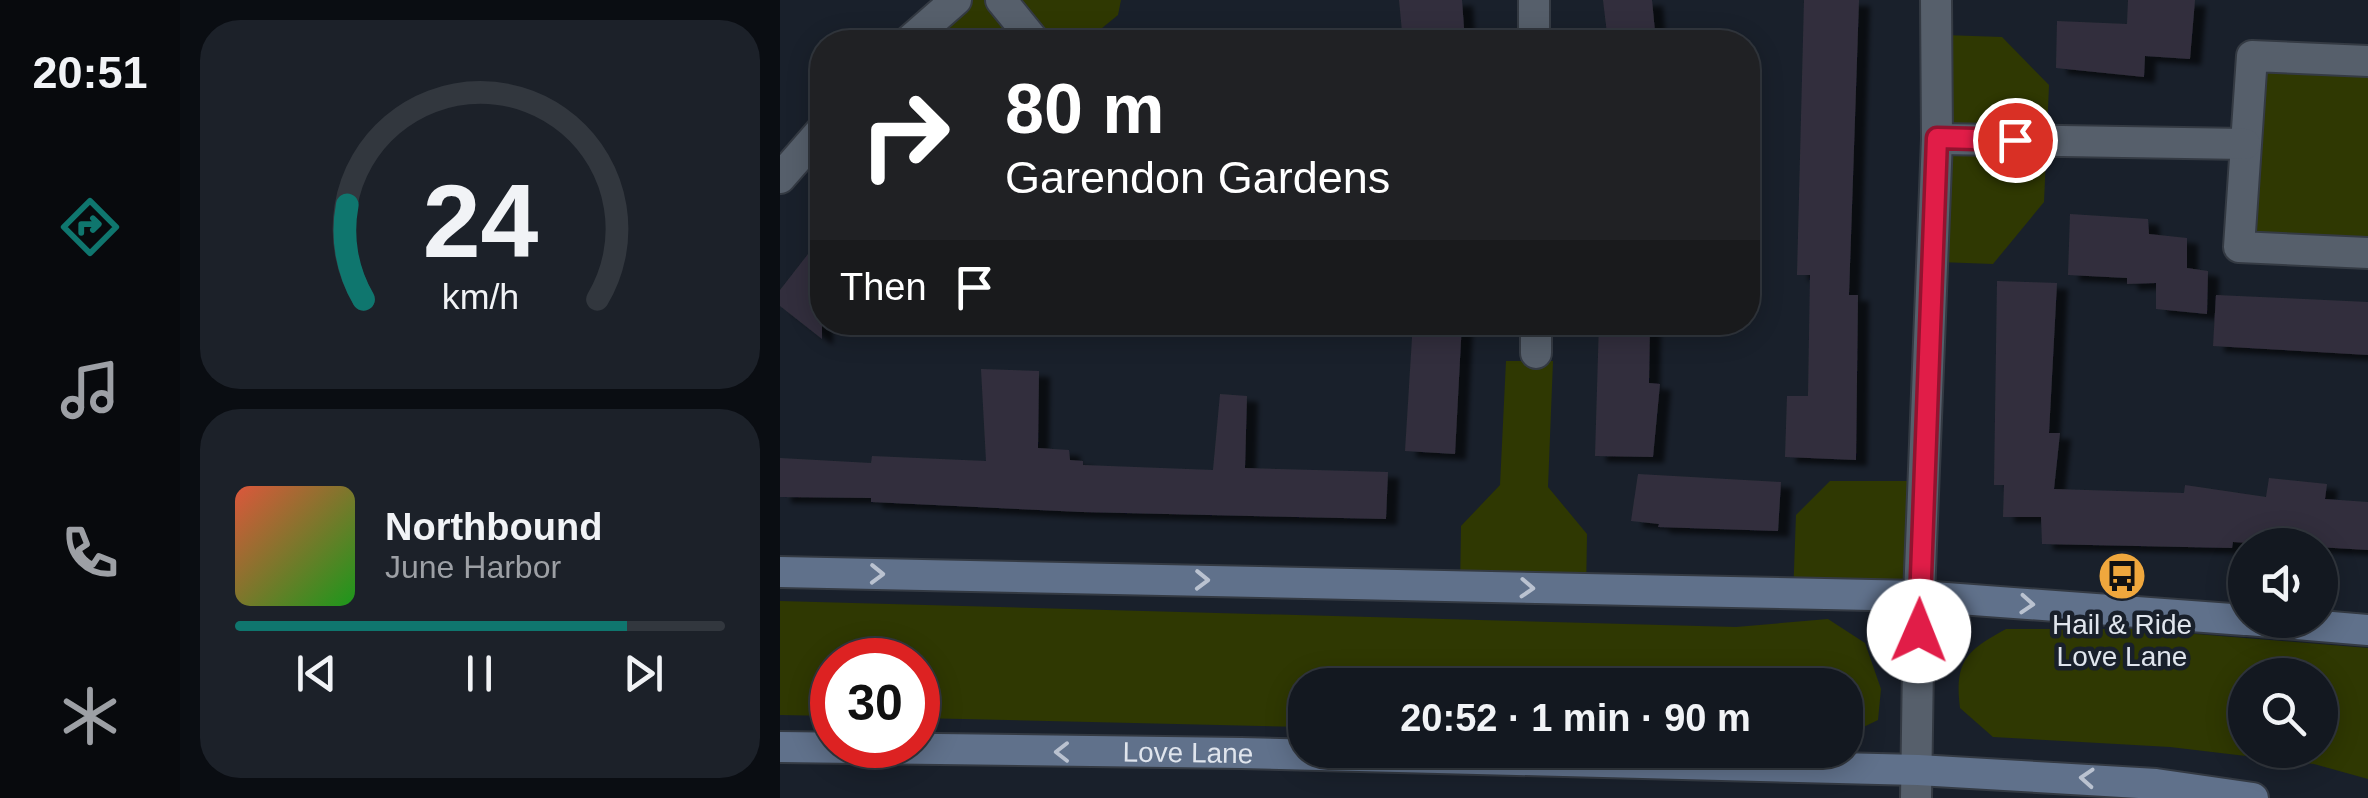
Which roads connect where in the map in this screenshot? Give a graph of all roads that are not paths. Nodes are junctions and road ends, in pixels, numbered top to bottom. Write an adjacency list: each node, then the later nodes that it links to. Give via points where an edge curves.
1 (956, 0): 5 (street)
2 (1001, 0): 6 (street)
3 (1534, 0): 7 (street)
4 (1936, 0): 9 (street)
5 (922, 30)
6 (1025, 30)
7 (1534, 30)
8 (2368, 61): 11 (street, via 2252,56)
9 (1937, 138): 11 (street); 17 (street)
10 (810, 144): 12 (street)
11 (2245, 144): 13 (street, via 2239,247)
12 (780, 178)
13 (2368, 252)
14 (1536, 335): 15 (street)
15 (1536, 353)
16 (780, 572): 17 (street, one-way to 17)
17 (1919, 596): 18 (street, one-way to 18); 22 (street)
18 (2228, 619)
19 (2338, 628): 20 (street)
20 (2368, 630)
21 (780, 747): 22 (street, Love Lane, one-way to 21, via 1241,753)
22 (1917, 784): 23 (street, Love Lane, one-way to 22, via 2156,784)
23 (2253, 798)

